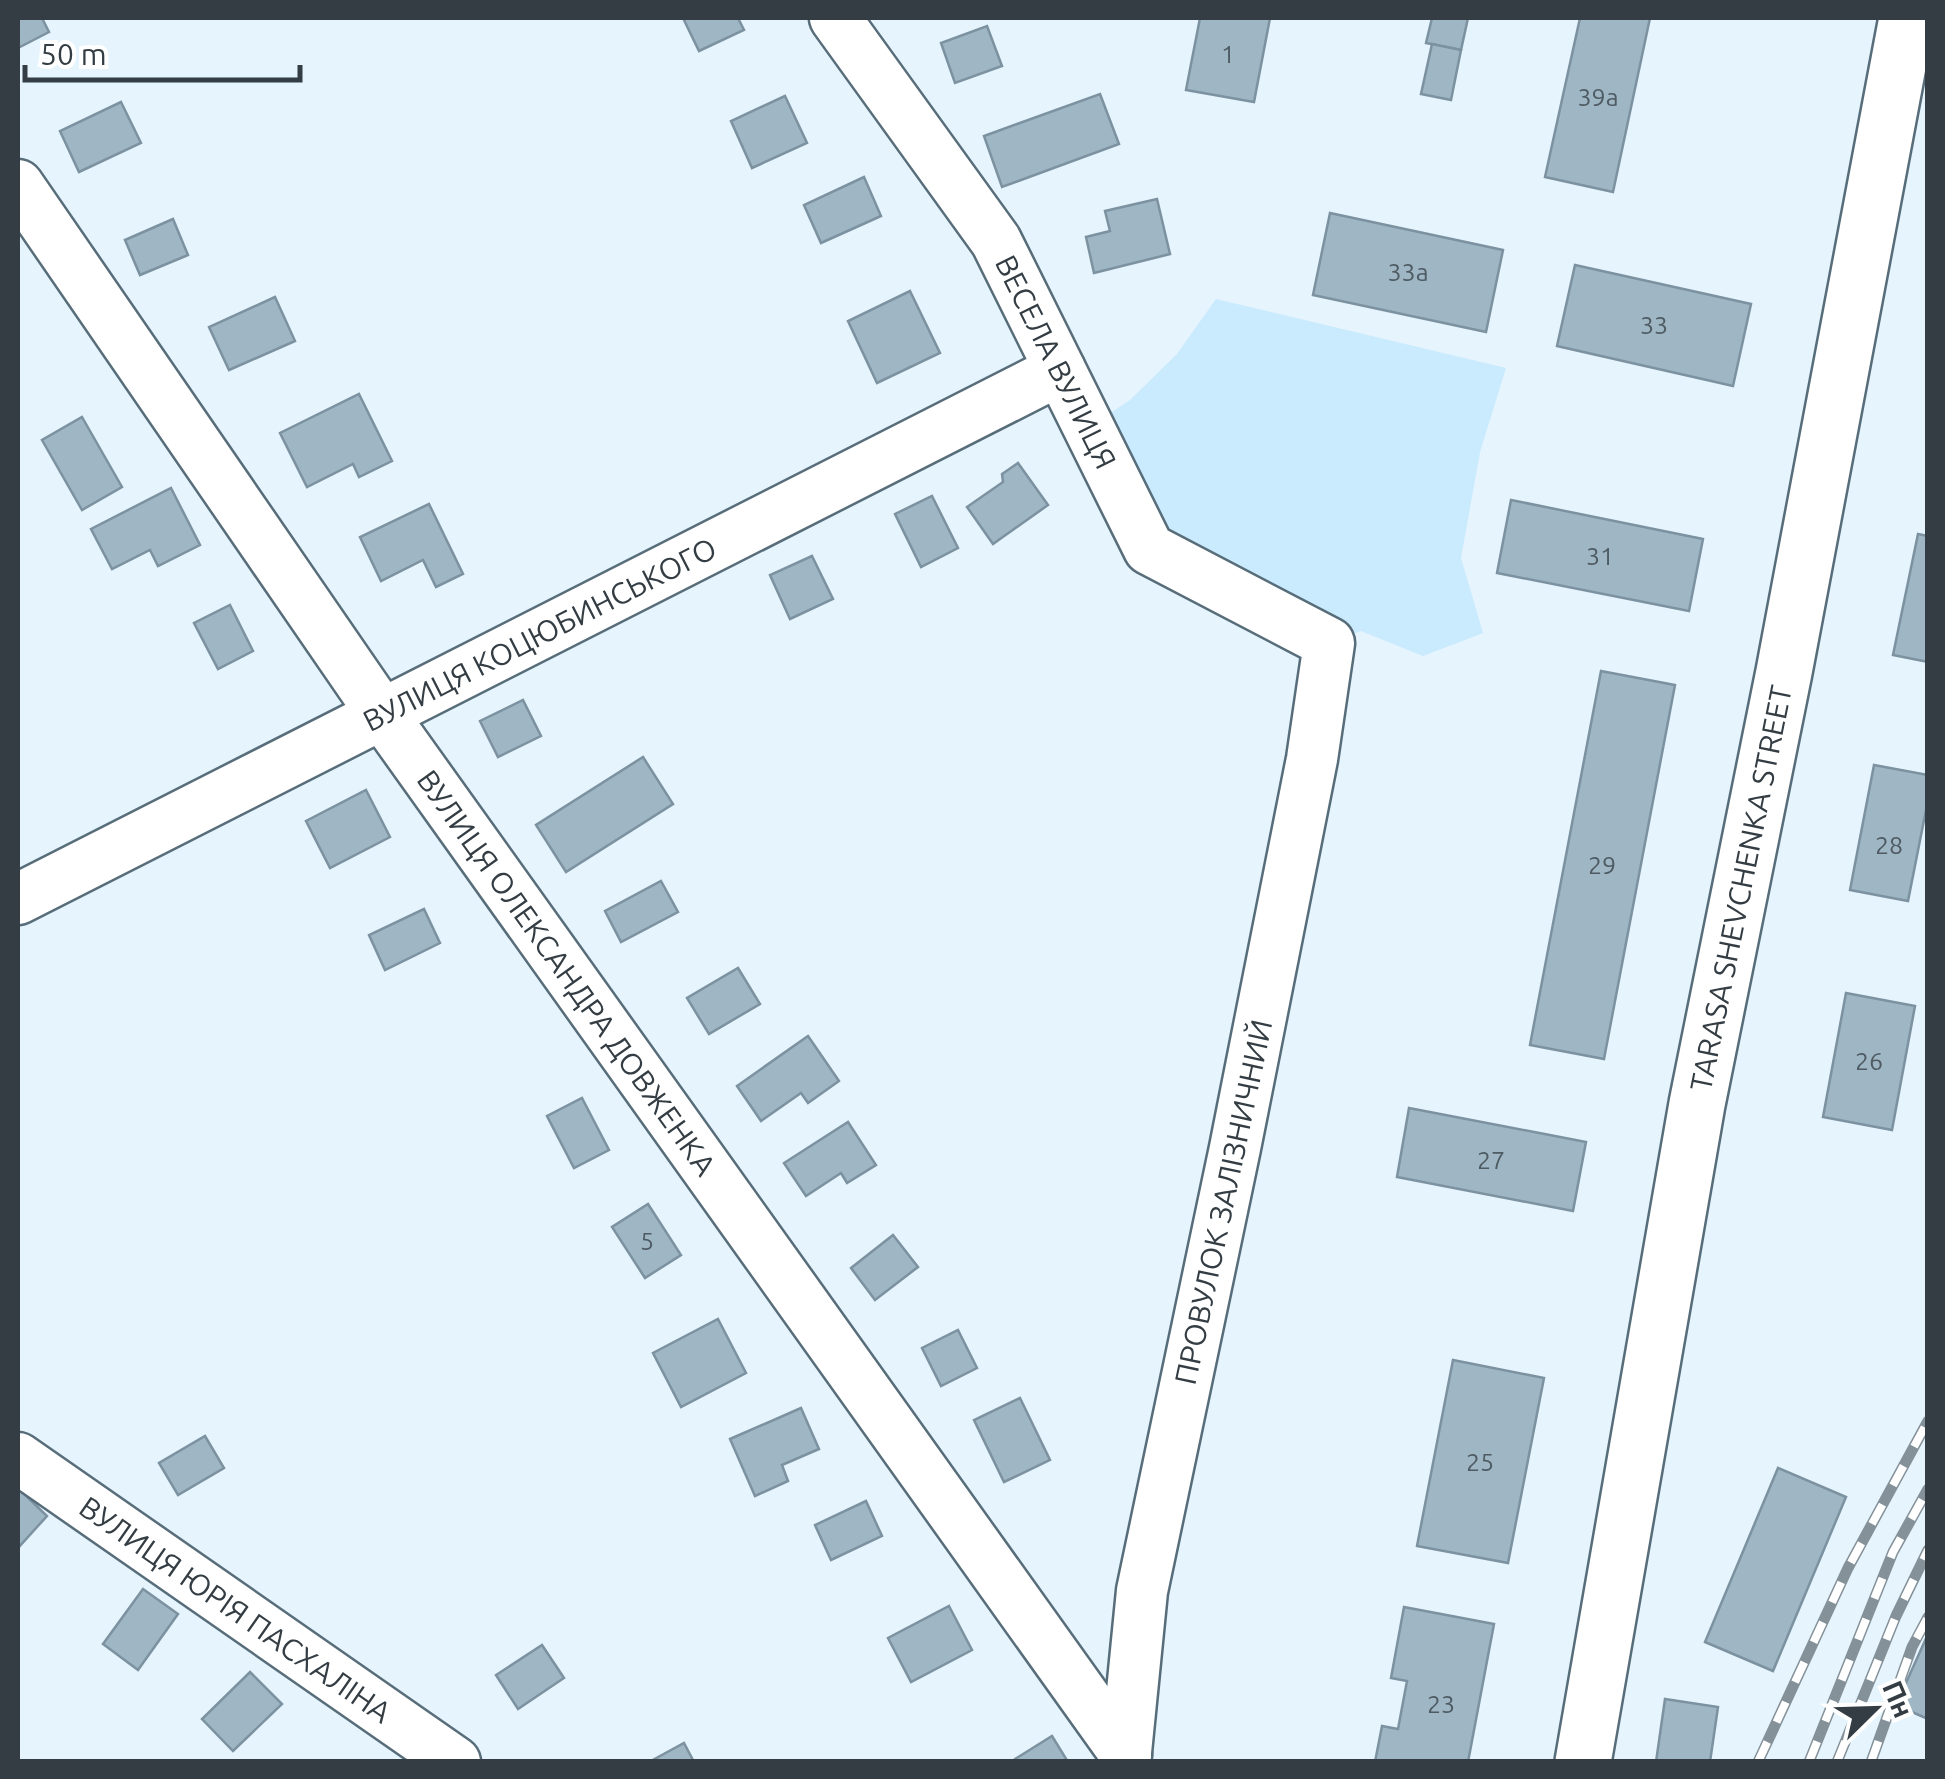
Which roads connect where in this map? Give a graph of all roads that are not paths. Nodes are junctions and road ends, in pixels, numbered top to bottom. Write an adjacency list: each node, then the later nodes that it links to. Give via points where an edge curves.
1 (836, 18): 4 (street, ВЕСЕЛА ВУЛИЦЯ, via 996,240)
2 (1907, 18): 11 (main road, TARASA SHEVCHENKA STREET, via 1697,1104)
3 (18, 185): 6 (street, ВУЛИЦЯ ОЛЕКСАНДРА ДОВЖЕНКА)
4 (1060, 370): 5 (street, ВЕСЕЛА ВУЛИЦЯ, via 1148,549); 6 (street, ВУЛИЦЯ КОЦЮБИНСЬКОГО)
5 (1329, 644): 9 (street, ПРОВУЛОК ЗАЛІЗНИЧНИЙ, via 1236,1148 1142,1592)
6 (382, 714): 7 (street, ВУЛИЦЯ КОЦЮБИНСЬКОГО); 9 (street, ВУЛИЦЯ ОЛЕКСАНДРА ДОВЖЕНКА)
7 (18, 899)
8 (18, 1458): 10 (street, ВУЛИЦЯ ЮРІЯ ПАСХАЛІНА)
9 (1125, 1759)
10 (455, 1762)
11 (1583, 1762)

